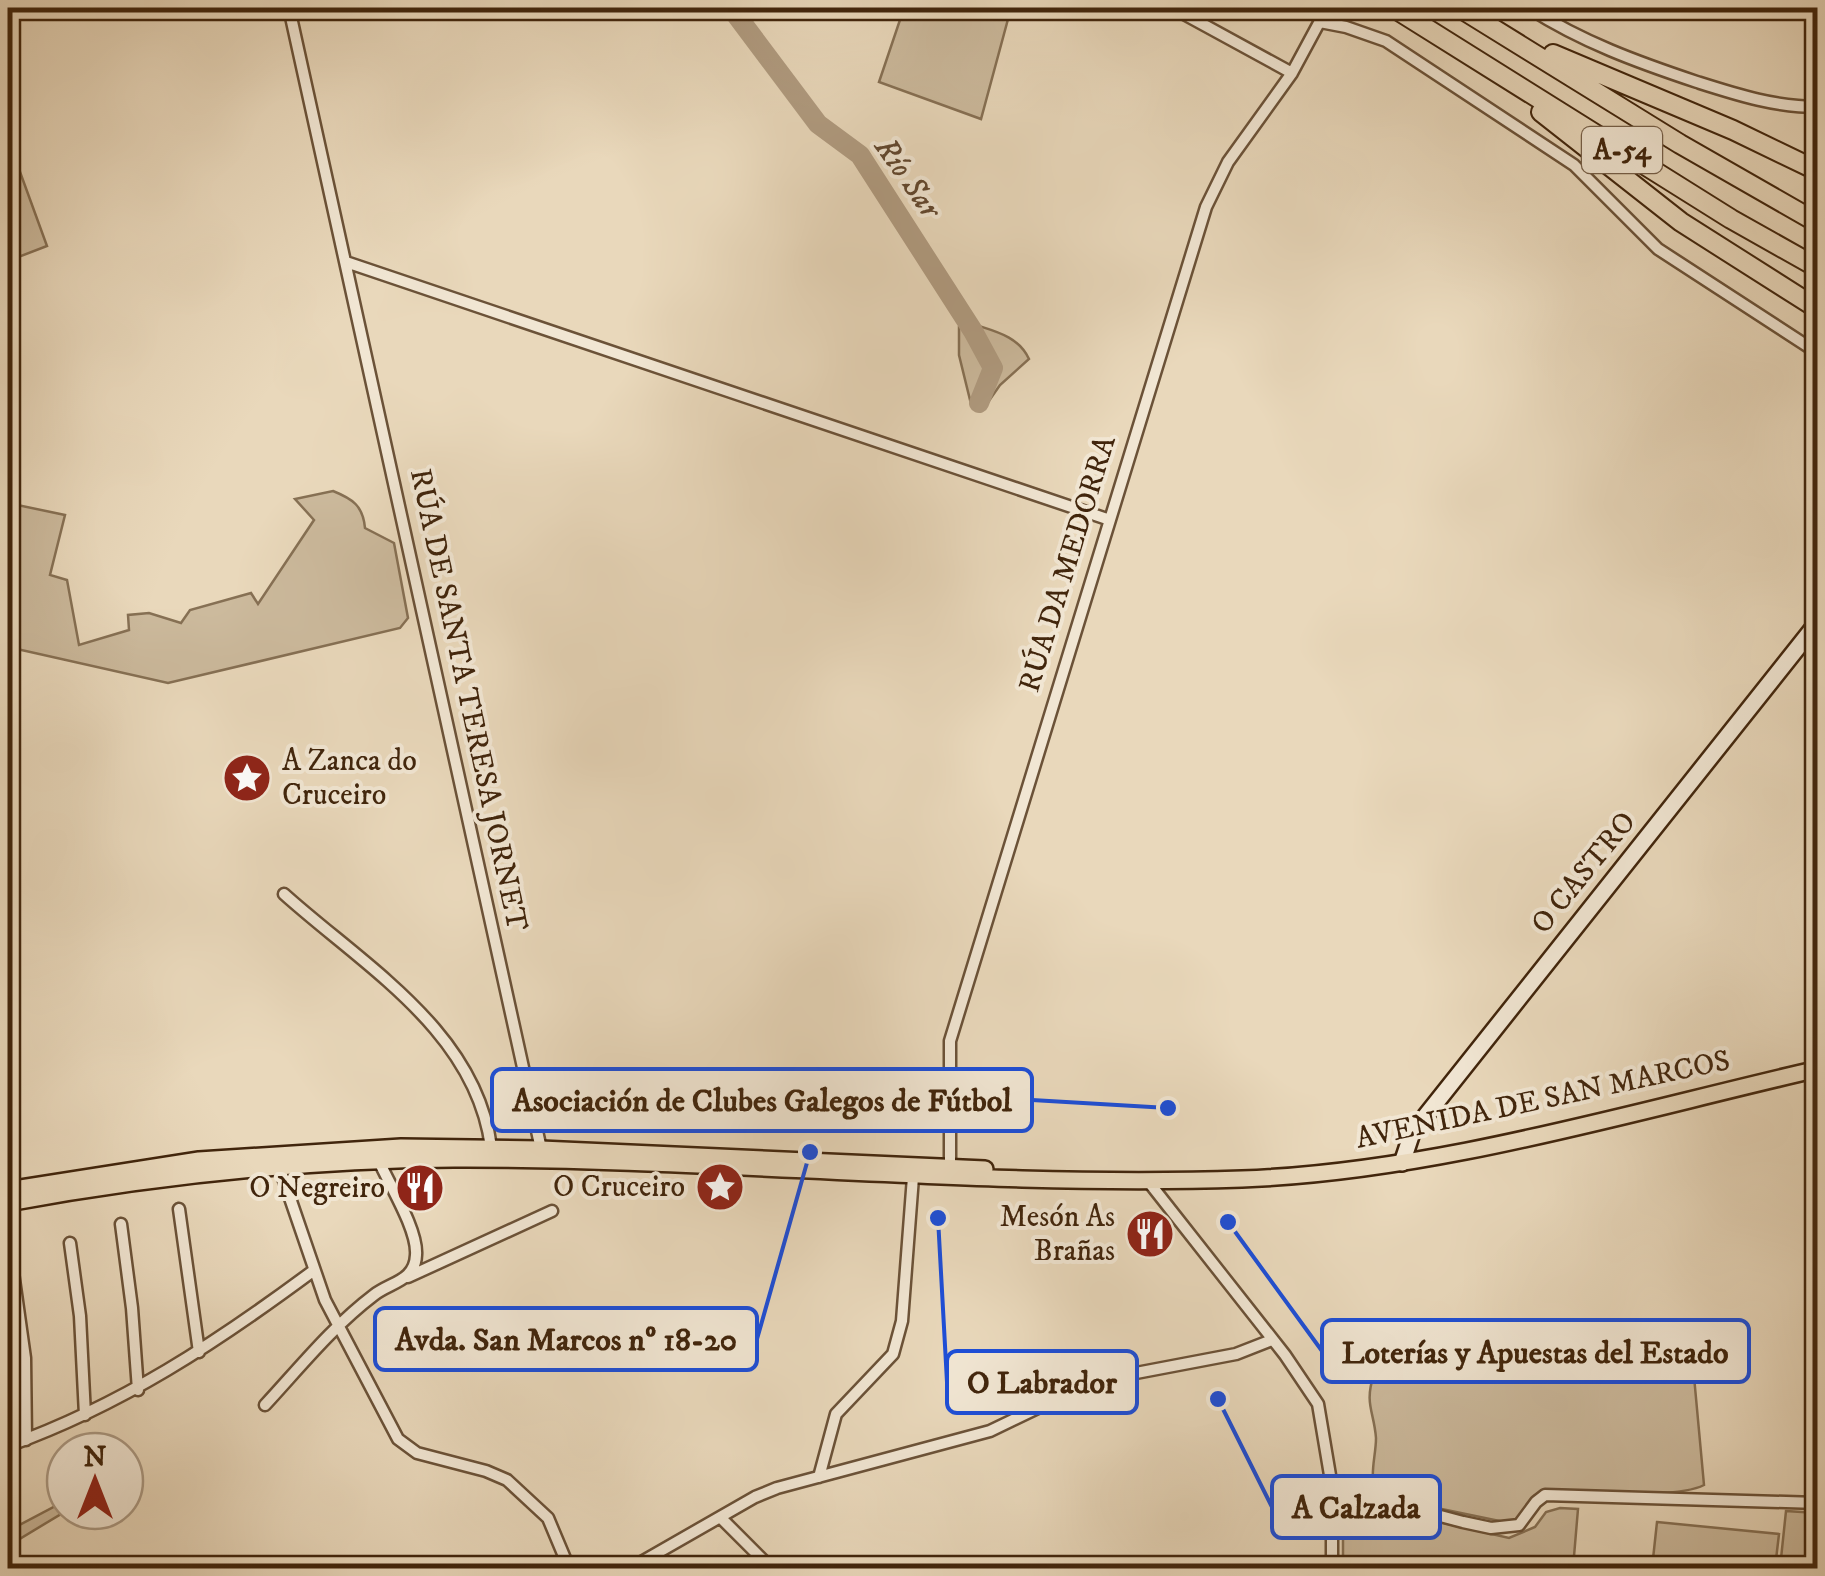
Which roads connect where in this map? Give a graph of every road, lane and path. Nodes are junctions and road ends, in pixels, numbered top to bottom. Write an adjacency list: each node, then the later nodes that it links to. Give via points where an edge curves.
1 (289, 8): 14 (street, RÚA DE SANTA TERESA JORNET)
2 (1173, 8): 10 (street)
3 (1394, 8): 9 (highway, A-54)
4 (1460, 8): 13 (highway, A-54)
5 (1468, 8): 12 (highway, via 1530,44)
6 (1528, 8): 11 (street, via 1626,59 1760,102)
7 (1326, 9): 8 (street, RÚA DA MEDORRA)
8 (1320, 22): 10 (street, RÚA DA MEDORRA); 17 (street, via 1386,41 1574,165 1658,250)
9 (1428, 28): 15 (highway, A-54); 16 (highway, via 1682,222)
10 (1292, 73): 18 (street, RÚA DA MEDORRA, via 1228,162 1206,207)
11 (1818, 107)
12 (1818, 171)
13 (1818, 224)
14 (346, 262): 18 (street); 23 (street, RÚA DE SANTA TERESA JORNET)
15 (1818, 268)
16 (1818, 309)
17 (1818, 353)
18 (1108, 519): 29 (street, RÚA DA MEDORRA, via 950,1040)
19 (1818, 622): 27 (street, O CASTRO, via 1412,1133)
20 (284, 894): 22 (street, via 408,998 443,1039 473,1082)
21 (1818, 1069): 27 (main road, AVENIDA DE SAN MARCOS)
22 (491, 1147): 23 (main road, AVENIDA DE SAN MARCOS); 24 (main road, AVENIDA DE SAN MARCOS)
23 (541, 1149): 25 (main road); 28 (main road); 29 (main road, AVENIDA DE SAN MARCOS)
24 (371, 1152): 25 (main road, AVENIDA DE SAN MARCOS); 26 (main road); 30 (main road, via 300,1164); 30 (main road, via 286,1158); 43 (street, via 416,1247)
25 (450, 1159): 28 (main road, AVENIDA DE SAN MARCOS)
26 (199, 1160): 30 (main road, via 268,1160); 35 (main road)
27 (1402, 1163): 34 (main road, AVENIDA DE SAN MARCOS, via 1262,1178)
28 (667, 1166): 31 (main road, AVENIDA DE SAN MARCOS)
29 (950, 1166): 31 (main road); 32 (main road); 33 (main road, AVENIDA DE SAN MARCOS)
30 (282, 1174): 36 (main road, via 242,1168); 42 (street)
31 (914, 1176): 32 (main road, AVENIDA DE SAN MARCOS); 52 (street, via 894,1354 836,1414)
32 (978, 1178): 33 (main road, AVENIDA DE SAN MARCOS)
33 (1098, 1180): 34 (main road, AVENIDA DE SAN MARCOS)
34 (1148, 1181): 45 (street)
35 (8, 1190)
36 (8, 1204)
37 (179, 1210): 46 (street)
38 (552, 1211): 43 (street)
39 (120, 1224): 47 (street)
40 (70, 1243): 49 (street)
41 (10, 1251): 50 (street, via 25,1358)
42 (313, 1271): 44 (street); 46 (street)
43 (407, 1278): 44 (street)
44 (338, 1323): 48 (street); 56 (street, via 403,1445 506,1480 548,1518)
45 (1272, 1340): 52 (street, via 1236,1354 1094,1381 990,1431); 53 (street, via 1318,1404)
46 (199, 1352): 47 (street)
47 (138, 1390): 49 (street)
48 (266, 1406)
49 (85, 1415): 50 (street)
50 (26, 1440): 51 (street)
51 (8, 1446)
52 (819, 1478): 55 (street, via 755,1496)
53 (1332, 1488): 54 (street, via 1491,1528 1519,1525 1545,1495); 59 (street)
54 (1818, 1503)
55 (720, 1518): 57 (street); 58 (street)
56 (569, 1568)
57 (631, 1568)
58 (770, 1568)
59 (1332, 1568)

